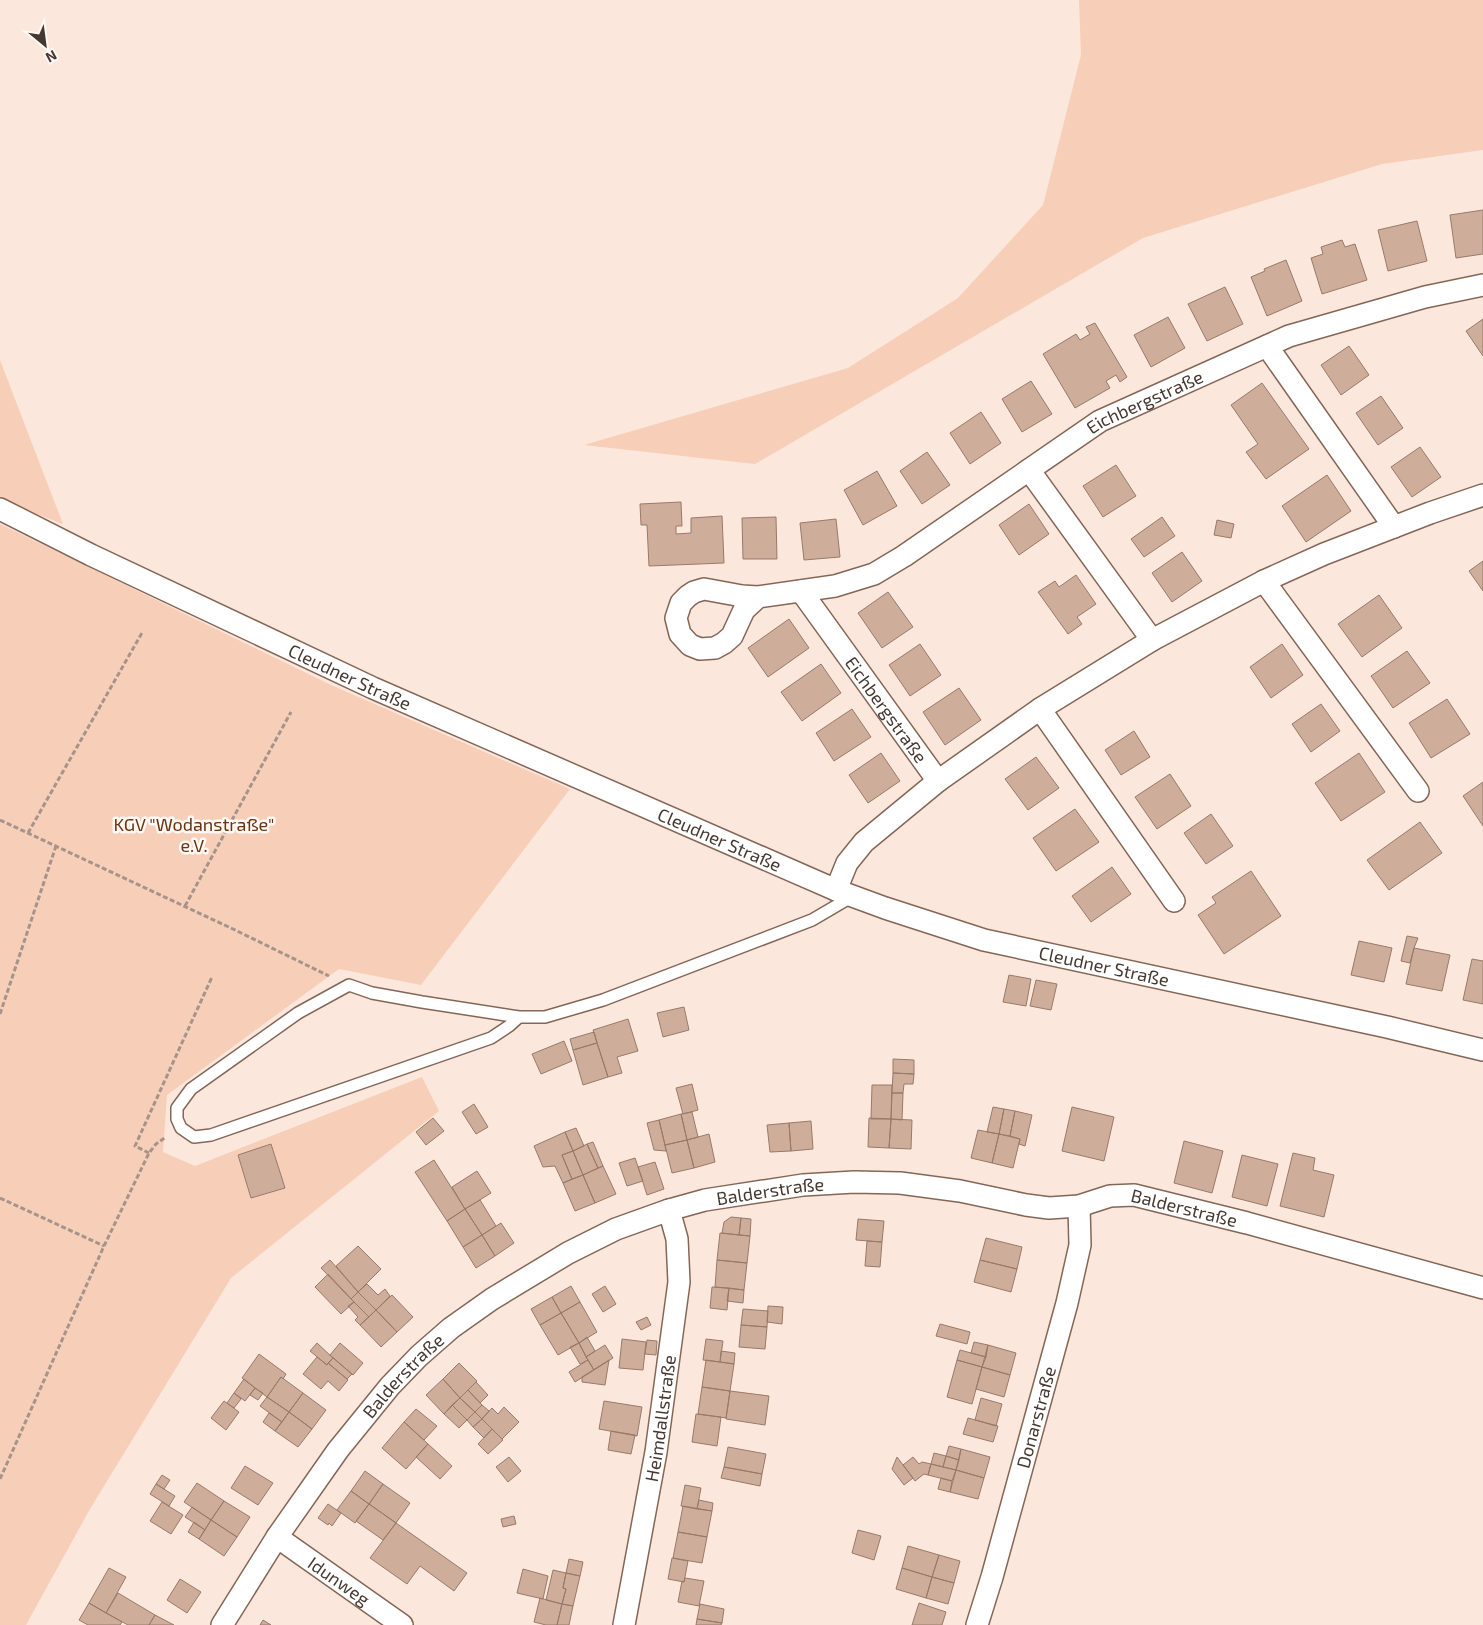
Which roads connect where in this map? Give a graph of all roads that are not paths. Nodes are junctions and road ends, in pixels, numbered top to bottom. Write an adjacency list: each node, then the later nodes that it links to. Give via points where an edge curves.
1 (1483, 285): 2 (street, Eichbergstraße, via 1424,297 1289,336)
2 (1267, 346): 3 (street, Eichbergstraße, via 1100,422); 6 (street)
3 (1029, 470): 8 (street, Eichbergstraße, via 874,574 835,586); 10 (street)
4 (1483, 495): 6 (street, Eichbergstraße)
5 (0, 509): 14 (street, Cleudner Straße, via 374,688)
6 (1394, 526): 7 (street, Eichbergstraße)
7 (1264, 582): 10 (street, Eichbergstraße); 13 (street)
8 (800, 591): 9 (street, Eichbergstraße); 12 (street, Eichbergstraße)
9 (758, 596)
10 (1152, 640): 11 (street, Eichbergstraße)
11 (1040, 709): 12 (street, Eichbergstraße); 15 (street)
12 (938, 781): 14 (street, Eichbergstraße, via 864,842 847,863)
13 (1418, 791)
14 (845, 893): 16 (lane, via 812,920 603,1000 545,1017); 17 (street, Cleudner Straße, via 984,940)
15 (1174, 901)
16 (519, 1017): 16 (lane, via 372,993 348,985 298,1013 191,1089 177,1108 177,1119 181,1128 194,1137 211,1135 491,1038)
17 (1483, 1050)
18 (1079, 1206): 19 (street, Balderstraße, via 1049,1208 900,1183 854,1182 759,1191); 20 (street, Balderstraße, via 1110,1196 1134,1195); 25 (street, Donarstraße, via 1080,1245 1067,1303)
19 (669, 1210): 21 (street, Balderstraße, via 616,1229 568,1252 451,1328 390,1386 338,1450); 24 (street, Heimdallstraße, via 677,1239 680,1282 656,1452)
20 (1483, 1288)
21 (277, 1537): 22 (street, Balderstraße); 23 (street, Idunweg)
22 (222, 1625)
23 (402, 1625)
24 (624, 1625)
25 (977, 1625)

